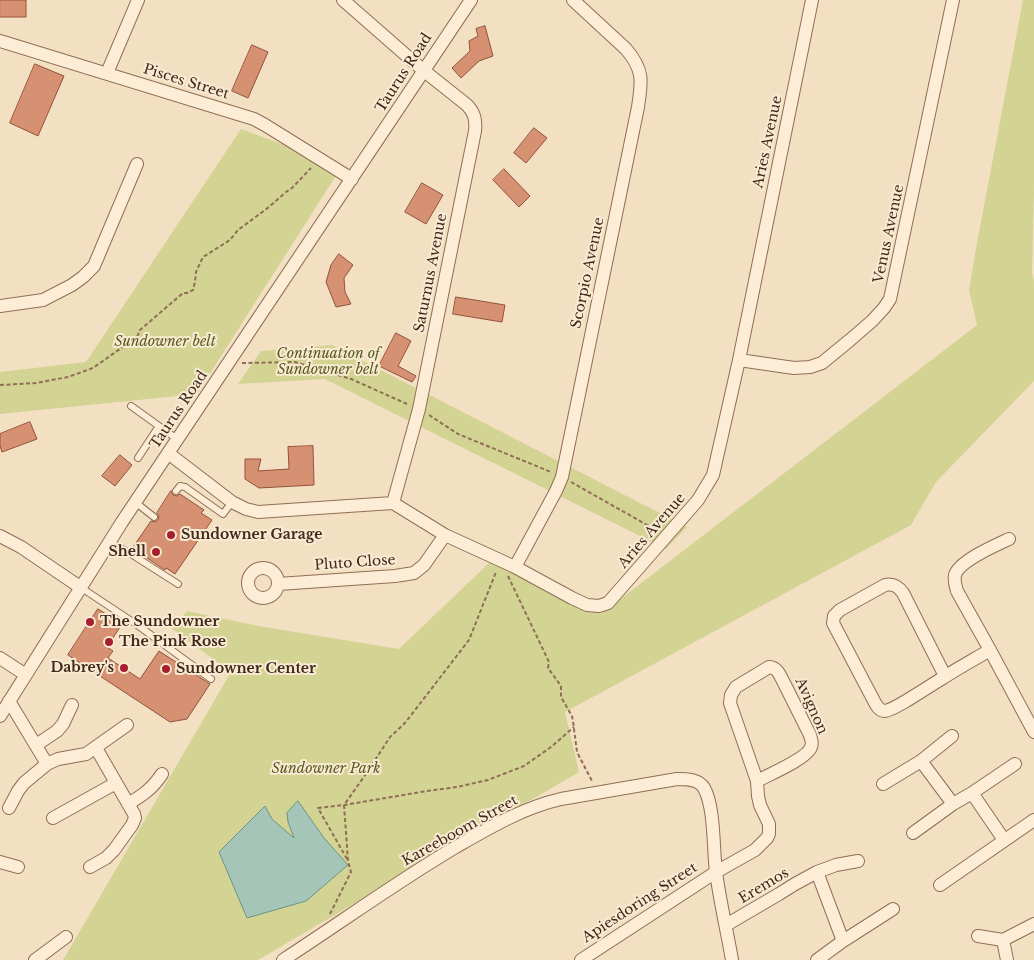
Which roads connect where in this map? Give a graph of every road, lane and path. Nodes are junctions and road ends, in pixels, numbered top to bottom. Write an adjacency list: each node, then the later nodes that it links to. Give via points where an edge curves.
1 (138, 0): 9 (street)
2 (344, 0): 8 (street, Saturnus Avenue)
3 (471, 0): 8 (street, Taurus Road)
4 (573, 0): 23 (street, Scorpio Avenue, via 632,56 642,84)
5 (812, 0): 14 (street, Aries Avenue)
6 (953, 0): 14 (street, Venus Avenue, via 890,299 872,321 822,363 794,368)
7 (0, 41): 9 (street, Pisces Street)
8 (423, 70): 12 (street, Taurus Road); 18 (street, Saturnus Avenue, via 472,110 475,126)
9 (107, 73): 10 (street, Pisces Street, via 254,119)
10 (319, 159): 12 (street, Pisces Street); 16 (path, via 292,188 238,230 230,240 203,257 193,290 183,292 140,330 137,337 94,368 36,383)
11 (137, 164): 13 (street, via 94,266 84,278 43,300)
12 (352, 179): 15 (street, Taurus Road)
13 (0, 306)
14 (738, 360): 31 (street, Aries Avenue, via 713,476 698,500)
15 (227, 364): 18 (path, via 295,362 351,379); 20 (street, Taurus Road)
16 (0, 385)
17 (131, 406): 19 (lane)
18 (419, 408): 23 (path, via 458,434); 27 (street, Saturnus Avenue)
19 (159, 426): 20 (lane); 22 (lane)
20 (177, 439): 21 (street, Taurus Road)
21 (168, 453): 25 (street, Taurus Road); 26 (street)
22 (138, 458)
23 (562, 477): 31 (path); 35 (street, Scorpio Avenue)
24 (176, 491): 26 (lane, via 180,486 185,487 223,514)
25 (135, 502): 28 (lane); 33 (street, Taurus Road)
26 (232, 502): 27 (street, via 258,512)
27 (393, 503): 29 (street, Aries Avenue)
28 (154, 517)
29 (445, 535): 34 (street, Aries Avenue); 37 (street, Pluto Close, via 424,565 414,573)
30 (0, 536): 38 (street)
31 (667, 536): 35 (street, Aries Avenue, via 608,603 599,606 587,605)
32 (1009, 539): 39 (street, via 967,561 956,573 954,583)
33 (110, 542): 36 (lane); 38 (street, Taurus Road)
34 (500, 560): 35 (street, Aries Avenue); 48 (path, via 548,668 561,686 561,698 572,716); 64 (path, via 469,640 405,723 390,737)
35 (515, 567)
36 (178, 584)
37 (278, 584)
38 (80, 587): 41 (street, Taurus Road); 43 (lane)
39 (990, 650): 42 (street); 49 (street)
40 (0, 658): 41 (street)
41 (26, 675): 44 (street, Taurus Road)
42 (945, 676): 42 (street, via 898,587 885,585 834,616 838,635 880,710 895,707)
43 (211, 679)
44 (9, 701): 46 (street, Taurus Road); 51 (street)
45 (72, 705): 51 (street, via 57,731)
46 (0, 716)
47 (127, 726): 52 (street)
48 (574, 727): 60 (path, via 577,752); 64 (path, via 524,766 488,780)
49 (1034, 732)
50 (952, 736): 53 (street)
51 (36, 745): 54 (street)
52 (96, 748): 54 (street, via 86,754); 58 (street)
53 (921, 761): 59 (street); 63 (street)
54 (47, 764): 65 (street, via 26,780)
55 (1015, 764): 61 (street)
56 (162, 774): 62 (street, via 146,793)
57 (756, 781): 57 (street, Avignon, via 804,756 812,744 782,679 773,667 736,687 731,695 731,707); 75 (street, Avignon, via 769,834 755,850)
58 (116, 783): 62 (street); 66 (street)
59 (883, 784)
60 (598, 792): 75 (street, Kareeboom Street, via 677,778 698,782 704,787 709,800); 81 (street, Kareeboom Street, via 542,804 482,832)
61 (972, 793): 63 (street); 69 (street)
62 (128, 804): 74 (street, via 135,816 132,825 114,850)
63 (953, 804): 68 (street)
64 (344, 805): 70 (path); 70 (path, via 318,808)
65 (9, 808)
66 (53, 818)
67 (1034, 820): 69 (street)
68 (913, 833)
69 (1004, 840): 77 (street)
70 (348, 861): 81 (path, via 351,872)
71 (858, 861): 76 (street, Eremos)
72 (0, 862): 73 (street)
73 (18, 867)
74 (90, 868)
75 (716, 872): 80 (street, Kareeboom Street); 88 (street, Apiesdoring Street)
76 (817, 872): 80 (street, Eremos); 85 (street)
77 (940, 886)
78 (893, 909): 85 (street)
79 (1034, 924): 84 (street)
80 (726, 925): 89 (street, Kareeboom Street)
81 (319, 936): 87 (street, Kareeboom Street)
82 (978, 936): 84 (street)
83 (66, 937): 86 (street)
84 (1003, 940): 91 (street)
85 (843, 941): 90 (street)
86 (35, 960)
87 (282, 960)
88 (582, 960)
89 (732, 960)
90 (817, 960)
91 (1007, 960)

